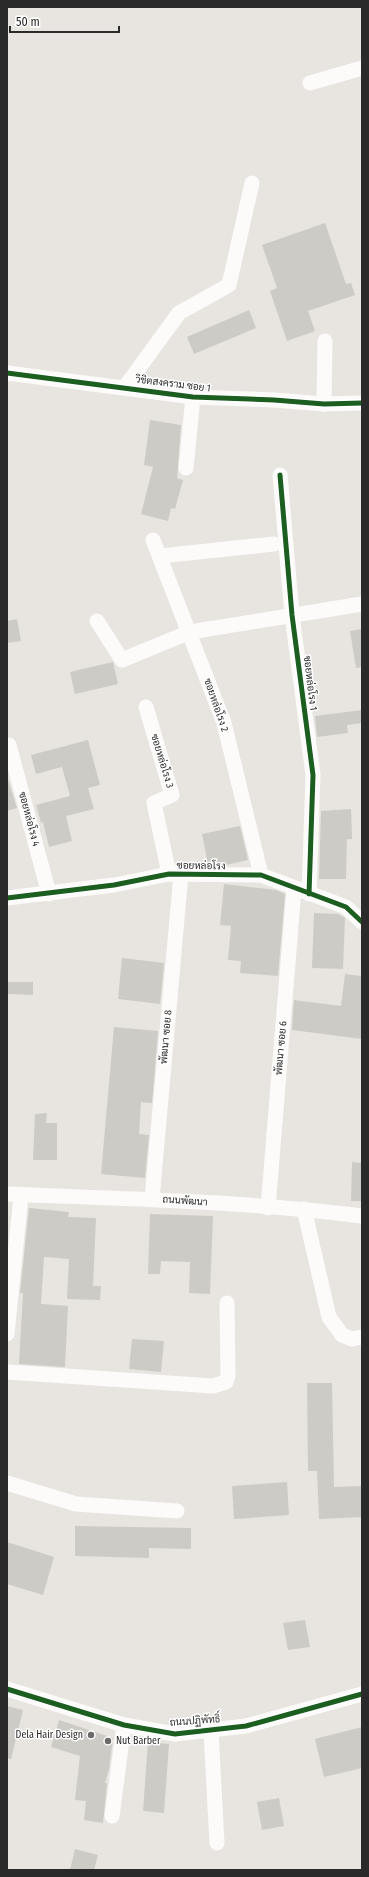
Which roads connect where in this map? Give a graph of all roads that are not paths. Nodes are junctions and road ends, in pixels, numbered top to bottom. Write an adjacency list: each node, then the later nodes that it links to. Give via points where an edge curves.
1 (362, 68): 2 (street)
2 (310, 83)
3 (252, 183): 6 (street, via 229,285 179,313)
4 (325, 341): 9 (street)
5 (7, 373): 6 (street, วิชิตสงคราม ซอย 1)
6 (125, 387): 7 (street, วิชิตสงคราม ซอย 1)
7 (193, 397): 9 (street, วิชิตสงคราม ซอย 1); 10 (street)
8 (362, 403): 9 (street, วิชิตสงคราม ซอย 1)
9 (324, 404)
10 (186, 468)
11 (280, 476): 16 (street, ซอยหล่อโรง 1)
12 (153, 540): 14 (street, ซอยหล่อโรง 2)
13 (274, 544): 14 (street)
14 (160, 556): 18 (street, ซอยหล่อโรง 2)
15 (362, 604): 16 (street)
16 (292, 615): 18 (street); 25 (street, ซอยหล่อโรง 1, via 313,775)
17 (97, 621): 18 (street, via 122,660)
18 (190, 632): 22 (street, ซอยหล่อโรง 2, via 224,723)
19 (146, 707): 21 (street, ซอยหล่อโรง 3, via 172,795 154,803)
20 (9, 745): 24 (street, ซอยหล่อโรง 4)
21 (175, 874): 22 (street, ซอยหล่อโรง); 24 (street, ซอยหล่อโรง); 29 (street, พัฒนา ซอย 8)
22 (261, 875): 23 (street, ซอยหล่อโรง)
23 (294, 889): 25 (street, ซอยหล่อโรง); 30 (street, พัฒนา ซอย 6)
24 (49, 894): 26 (street, ซอยหล่อโรง)
25 (309, 894): 27 (street, ซอยหล่อโรง, via 346,907)
26 (7, 898)
27 (362, 922)
28 (14, 1195): 29 (street, ถนนพัฒนา); 34 (street)
29 (152, 1199): 30 (street, ถนนพัฒนา)
30 (268, 1208): 31 (street, ถนนพัฒนา)
31 (304, 1209): 32 (street, ถนนพัฒนา); 35 (street, via 329,1317 342,1335 352,1339)
32 (362, 1216)
33 (227, 1303): 36 (street, via 228,1376 222,1384 213,1386)
34 (7, 1334)
35 (362, 1337)
36 (7, 1372)
37 (7, 1483): 38 (street, via 76,1504)
38 (177, 1511)
39 (7, 1689): 41 (street, ถนนปฏิพัทธิ์)
40 (362, 1694): 42 (street, ถนนปฏิพัทธิ์, via 246,1726)
41 (124, 1724): 42 (street, ถนนปฏิพัทธิ์, via 175,1734); 43 (street)
42 (211, 1731): 44 (street)
43 (112, 1816)
44 (217, 1843)

